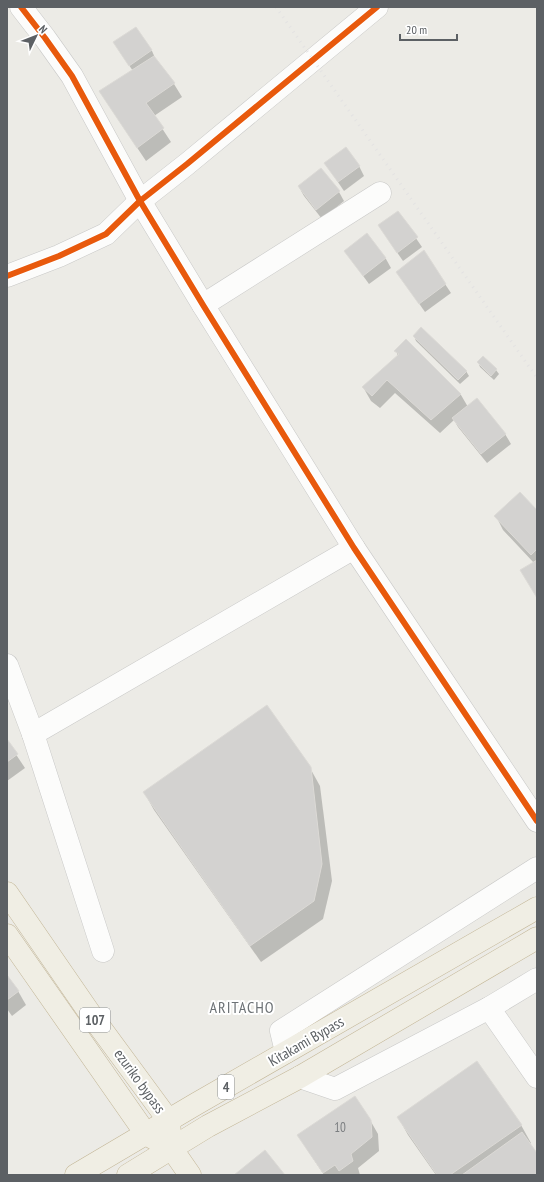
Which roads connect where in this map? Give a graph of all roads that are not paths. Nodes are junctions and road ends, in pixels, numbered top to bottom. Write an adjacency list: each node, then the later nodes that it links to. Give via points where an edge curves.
1 (21, 7): 4 (street, via 72,76)
2 (377, 7): 4 (street)
3 (380, 193): 6 (street)
4 (140, 201): 5 (street, via 106,234); 6 (street)
5 (7, 276)
6 (203, 305): 7 (street)
7 (354, 548): 9 (street); 10 (street)
8 (7, 665): 9 (street)
9 (33, 734): 16 (street)
10 (537, 821)
11 (537, 868): 19 (street, via 281,1032)
12 (7, 893): 22 (highway, ezuriko bypass / 107, via 91,1015)
13 (537, 908): 19 (highway, Kitakami Bypass / 4)
14 (7, 934): 23 (highway, ezuriko bypass / 107)
15 (537, 938): 20 (highway, Kitakami Bypass / 4)
16 (103, 951)
17 (537, 979): 18 (street)
18 (489, 1008): 20 (street, via 335,1088); 21 (street)
19 (286, 1052): 22 (highway, Kitakami Bypass / 4)
20 (300, 1077): 24 (highway, Kitakami Bypass / 4, via 208,1126)
21 (537, 1077)
22 (169, 1121): 23 (highway, Kitakami Bypass / 4); 24 (highway, ezuriko bypass / 107)
23 (146, 1134): 24 (highway, ezuriko bypass / 107); 25 (highway, Kitakami Bypass / 4)
24 (172, 1149): 26 (highway, Kitakami Bypass / 4); 27 (highway, 107)
25 (76, 1175)
26 (128, 1175)
27 (190, 1175)

